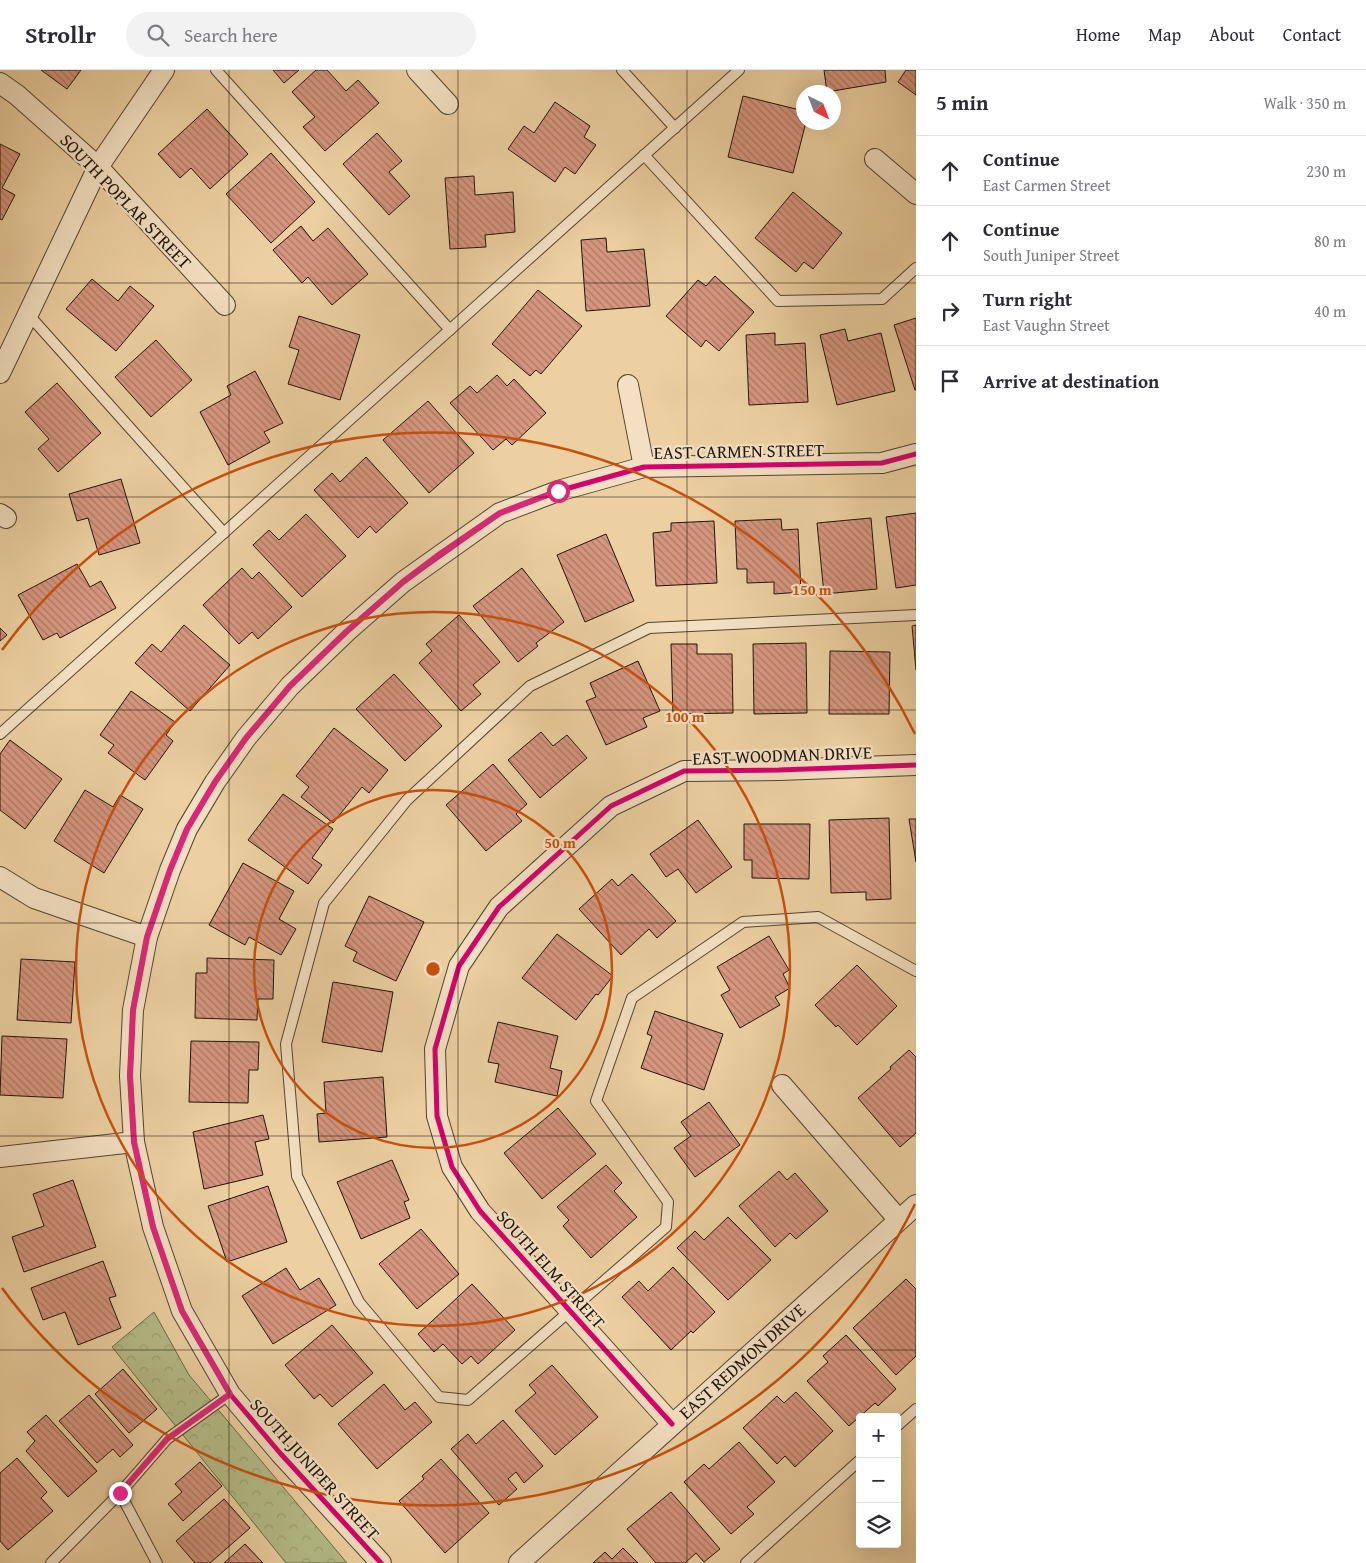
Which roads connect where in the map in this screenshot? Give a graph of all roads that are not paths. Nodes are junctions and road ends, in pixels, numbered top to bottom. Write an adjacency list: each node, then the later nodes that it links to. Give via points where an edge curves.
1 (164, 70): 11 (street)
2 (216, 70): 16 (lane)
3 (417, 70): 7 (street)
4 (622, 70): 8 (lane)
5 (739, 70): 8 (lane)
6 (0, 82): 11 (street, SOUTH POPLAR STREET)
7 (448, 104)
8 (674, 128): 9 (lane)
9 (644, 155): 13 (lane, via 778,301 882,299); 16 (lane)
10 (875, 159): 12 (street)
11 (98, 167): 14 (street, SOUTH POPLAR STREET); 15 (street)
12 (916, 194)
13 (916, 268)
14 (225, 305)
15 (28, 314): 17 (street); 21 (lane)
16 (450, 330): 21 (lane)
17 (0, 373)
18 (628, 386): 20 (street, EAST CARMEN STREET)
19 (916, 454): 20 (street, EAST CARMEN STREET, via 882,462)
20 (644, 467): 26 (street, EAST CARMEN STREET, via 558,491 500,513 403,582 346,632 290,686 246,738 215,782 187,829)
21 (224, 533): 23 (lane)
22 (916, 615): 34 (lane, via 649,628 632,636 530,686 407,800 324,903 286,1044 295,1157 297,1176 358,1302 439,1397 468,1400)
23 (0, 734)
24 (916, 765): 29 (street, EAST WOODMAN DRIVE, via 684,771 611,806 499,907 460,966 435,1049)
25 (0, 876): 26 (street, via 34,898)
26 (147, 937): 30 (street, EAST CARMEN STREET, via 133,1010 130,1076)
27 (916, 971): 34 (lane, via 818,917 742,922 632,998 596,1101 668,1202 666,1227)
28 (782, 1085): 33 (street)
29 (437, 1116): 34 (street, SOUTH ELM STREET, via 452,1167 480,1211)
30 (134, 1142): 31 (street); 35 (street, SOUTH JUNIPER STREET, via 153,1227 182,1311)
31 (0, 1157)
32 (916, 1205): 33 (street, EAST REDMON DRIVE)
33 (899, 1220): 38 (street, EAST REDMON DRIVE)
34 (570, 1311): 38 (street, SOUTH ELM STREET)
35 (230, 1394): 40 (lane, via 167,1439); 43 (street, SOUTH JUNIPER STREET)
36 (916, 1409): 37 (lane)
37 (901, 1422)
38 (672, 1424): 44 (street, EAST REDMON DRIVE)
39 (856, 1464): 45 (lane)
40 (120, 1493): 41 (lane); 42 (lane)
41 (51, 1563)
42 (157, 1563)
43 (382, 1563)
44 (519, 1563)
45 (746, 1563)

